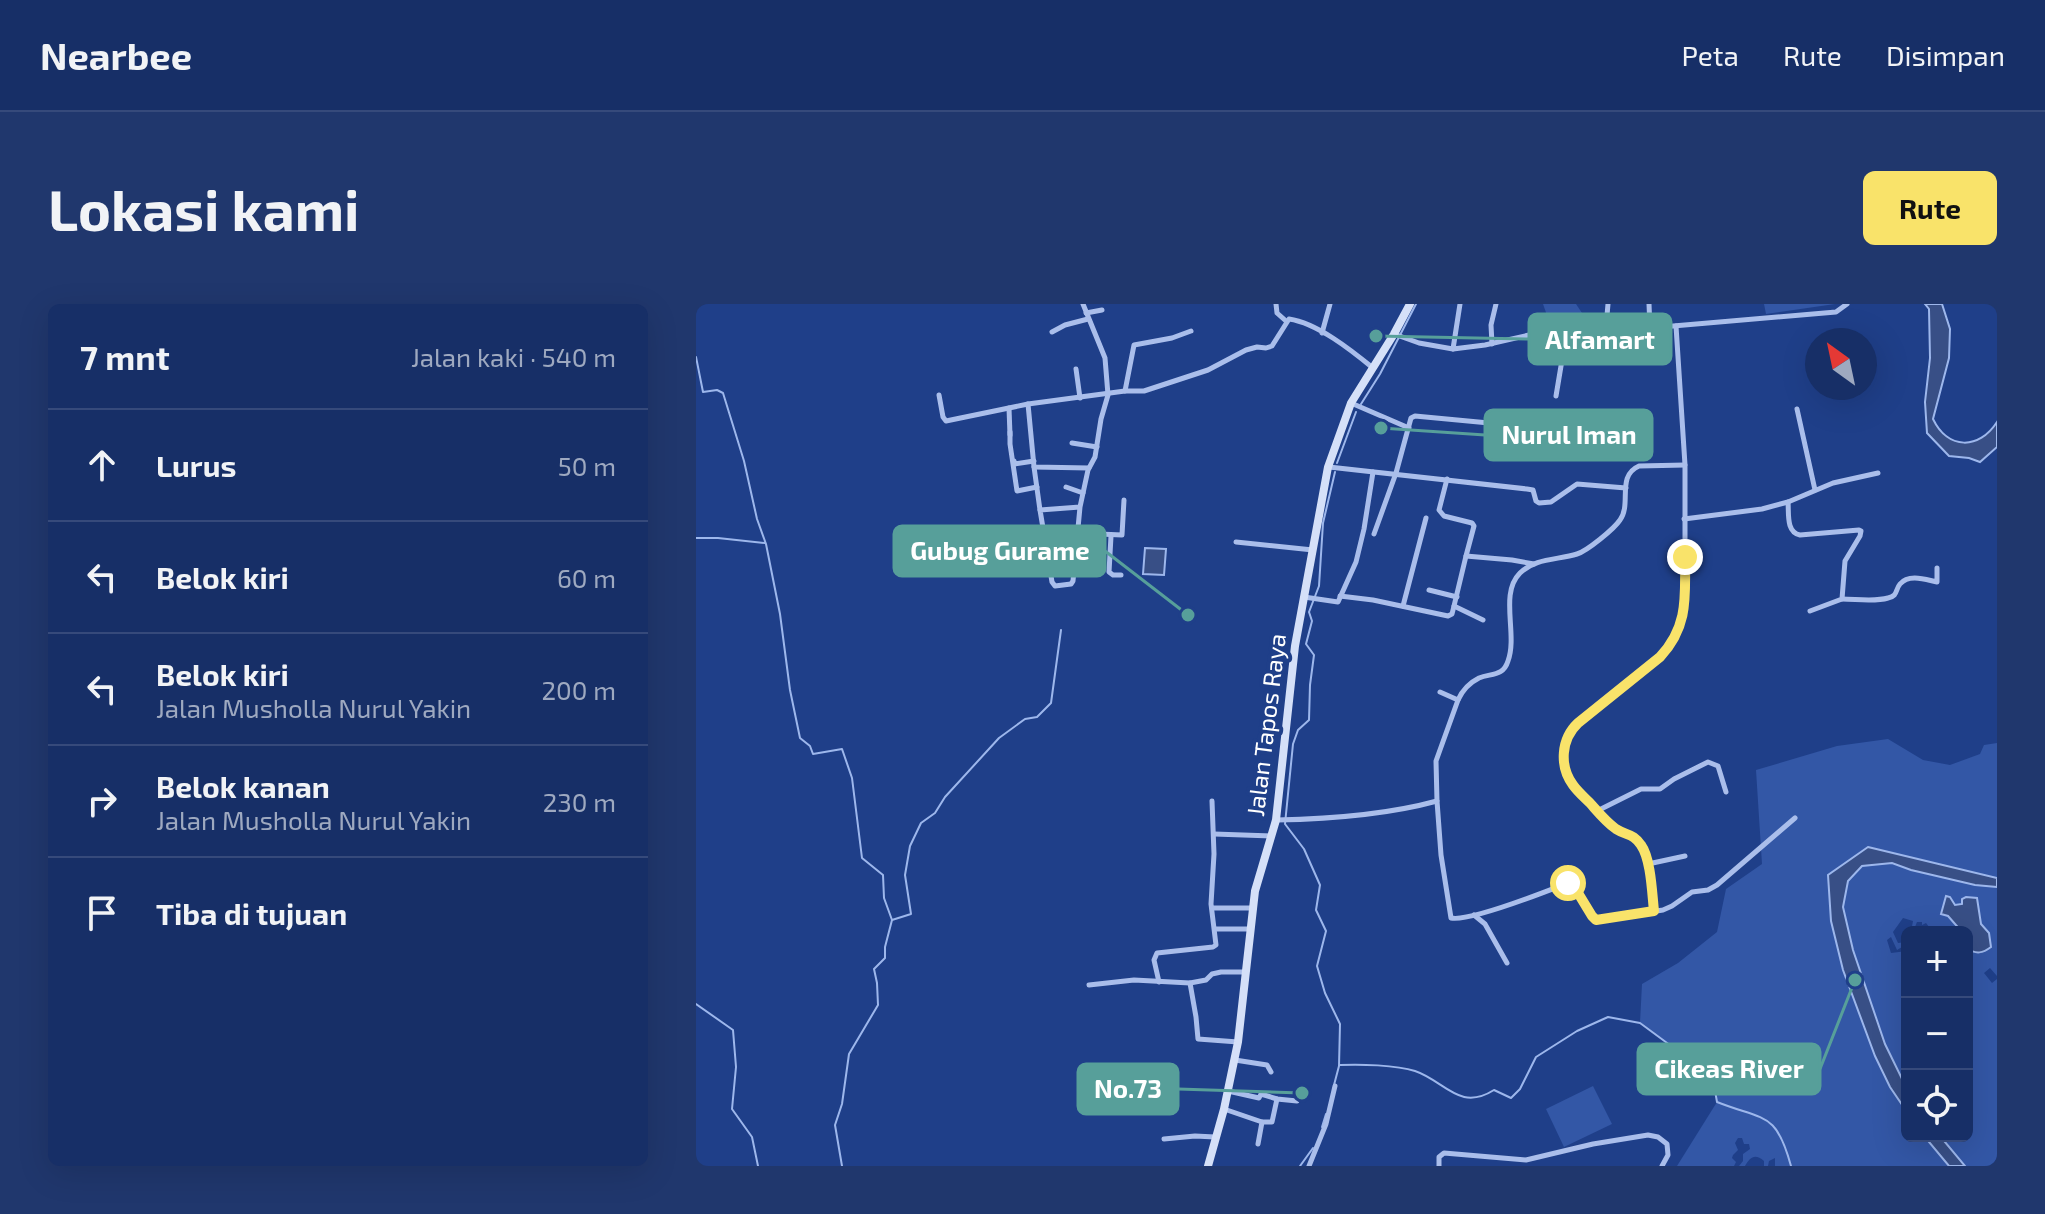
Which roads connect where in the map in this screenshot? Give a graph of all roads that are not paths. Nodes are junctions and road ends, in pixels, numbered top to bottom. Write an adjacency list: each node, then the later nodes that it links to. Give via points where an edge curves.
1 (1083, 304): 13 (street)
2 (1276, 304): 14 (street)
3 (1330, 304): 21 (street)
4 (1410, 304): 22 (main road, Jalan Tapos Raya)
5 (1460, 304): 24 (street)
6 (1496, 304): 23 (street)
7 (1608, 304): 16 (street)
8 (1649, 304): 17 (street)
9 (1838, 304): 12 (street)
10 (1847, 304): 12 (street)
11 (1102, 310): 13 (street)
12 (1836, 312): 15 (street)
13 (1087, 316): 20 (street); 29 (street, via 1105,358)
14 (1286, 321): 21 (street); 27 (street, via 1272,346 1246,350 1208,370 1144,391)
15 (1676, 326): 17 (street); 42 (street)
16 (1606, 327): 17 (street); 18 (street)
17 (1650, 328)
18 (1567, 330): 23 (street); 30 (street)
19 (1191, 331): 27 (street, via 1134,345)
20 (1052, 332)
21 (1322, 333): 25 (street)
22 (1397, 336): 24 (street); 25 (main road, Jalan Tapos Raya)
23 (1492, 344): 24 (street)
24 (1453, 349)
25 (1374, 368): 32 (main road, Jalan Tapos Raya)
26 (1076, 369): 31 (street)
27 (1125, 391): 29 (street)
28 (939, 395): 34 (street, via 946,421)
29 (1108, 395): 31 (street); 40 (street)
30 (1556, 396)
31 (1080, 398): 33 (street)
32 (1351, 403): 36 (street); 43 (main road, Jalan Tapos Raya)
33 (1028, 404): 34 (street); 41 (street)
34 (1009, 408): 38 (street)
35 (1797, 409): 52 (street)
36 (1409, 428): 37 (street, via 1415,416); 46 (street)
37 (1552, 429)
38 (1010, 432): 41 (street, via 1014,464); 49 (street, via 1017,491)
39 (1072, 443): 40 (street)
40 (1097, 447): 44 (street)
41 (1034, 464): 44 (street); 49 (street)
42 (1685, 465): 51 (street, via 1635,468); 59 (street)
43 (1328, 467): 45 (street); 64 (main road, Jalan Tapos Raya)
44 (1089, 468): 53 (street)
45 (1373, 472): 46 (street); 70 (street, via 1356,562)
46 (1396, 473): 48 (street); 61 (street)
47 (1878, 473): 52 (street)
48 (1447, 479): 51 (street, via 1533,490 1539,503 1551,502 1577,484); 65 (street, via 1439,510 1474,526)
49 (1037, 487): 57 (street)
50 (1066, 487): 53 (street)
51 (1626, 488): 66 (street, via 1620,520 1589,548)
52 (1815, 490): 55 (street)
53 (1083, 493): 56 (street)
54 (1124, 500): 62 (street, via 1122,535)
55 (1788, 502): 59 (street); 73 (street, via 1791,529 1797,535 1861,531 1845,561)
56 (1080, 507): 57 (street); 60 (street)
57 (1040, 510): 60 (street, via 1055,586 1072,583)
58 (1426, 518): 74 (street)
59 (1684, 519): 83 (street, via 1685,609 1673,642 1578,723 1564,742 1567,775)
60 (1077, 533): 62 (street)
61 (1374, 534)
62 (1111, 536): 68 (street, via 1109,572)
63 (1236, 542): 64 (street)
64 (1313, 550): 72 (main road, Jalan Tapos Raya)
65 (1466, 556): 66 (street); 71 (street)
66 (1535, 564): 79 (street, via 1517,576 1509,596 1512,627 1506,667 1480,678)
67 (1937, 568): 73 (street, via 1937,582 1904,580 1887,599)
68 (1121, 575)
69 (1429, 590): 71 (street)
70 (1340, 596): 72 (street, via 1337,603); 74 (street)
71 (1457, 597): 75 (street)
72 (1307, 598): 85 (main road, Jalan Tapos Raya, via 1295,646)
73 (1842, 599): 76 (street)
74 (1403, 606): 75 (street, via 1448,616)
75 (1454, 606): 77 (street)
76 (1810, 611)
77 (1483, 620)
78 (1440, 692): 79 (street)
79 (1458, 700): 82 (street, via 1436,761)
80 (1726, 792): 83 (street, via 1718,766 1708,762 1660,789 1641,789)
81 (1212, 801): 86 (street)
82 (1437, 801): 85 (street, via 1326,819); 93 (street, via 1449,916 1453,920)
83 (1597, 811): 89 (street, via 1636,838)
84 (1795, 818): 92 (street, via 1717,885)
85 (1280, 820): 87 (main road, Jalan Tapos Raya)
86 (1214, 834): 87 (street); 90 (street)
87 (1272, 836): 91 (main road, Jalan Tapos Raya)
88 (1685, 856): 89 (street)
89 (1648, 864): 92 (street)
90 (1212, 908): 91 (street); 94 (street)
91 (1252, 908): 95 (main road, Jalan Tapos Raya)
92 (1654, 911): 93 (street, via 1596,920 1568,883)
93 (1473, 915): 96 (street, via 1485,924)
94 (1215, 929): 95 (street); 98 (street, via 1213,947 1157,953)
95 (1250, 929): 97 (main road, Jalan Tapos Raya)
96 (1507, 963)
97 (1246, 972): 99 (street, via 1221,972); 101 (main road, Jalan Tapos Raya)
98 (1159, 982): 99 (street); 100 (street)
99 (1190, 983): 101 (street, via 1200,1040)
100 (1089, 985)
101 (1238, 1042): 102 (main road, Jalan Tapos Raya)
102 (1235, 1060): 103 (street, via 1267,1065); 105 (main road, Jalan Tapos Raya)
103 (1271, 1072)
104 (1335, 1086): 114 (street)
105 (1228, 1091): 106 (street); 108 (main road, Jalan Tapos Raya)
106 (1277, 1099): 107 (street); 109 (street, via 1272,1122)
107 (1297, 1101)
108 (1224, 1109): 109 (street); 110 (main road, Jalan Tapos Raya)
109 (1262, 1122): 112 (street)
110 (1216, 1137): 111 (street); 113 (main road, Jalan Tapos Raya)
111 (1164, 1139)
112 (1258, 1144)
113 (1208, 1166)
114 (1309, 1166)
115 (1439, 1166): 116 (street, via 1440,1155 1447,1152 1526,1160 1648,1135 1667,1144)
116 (1662, 1166)

